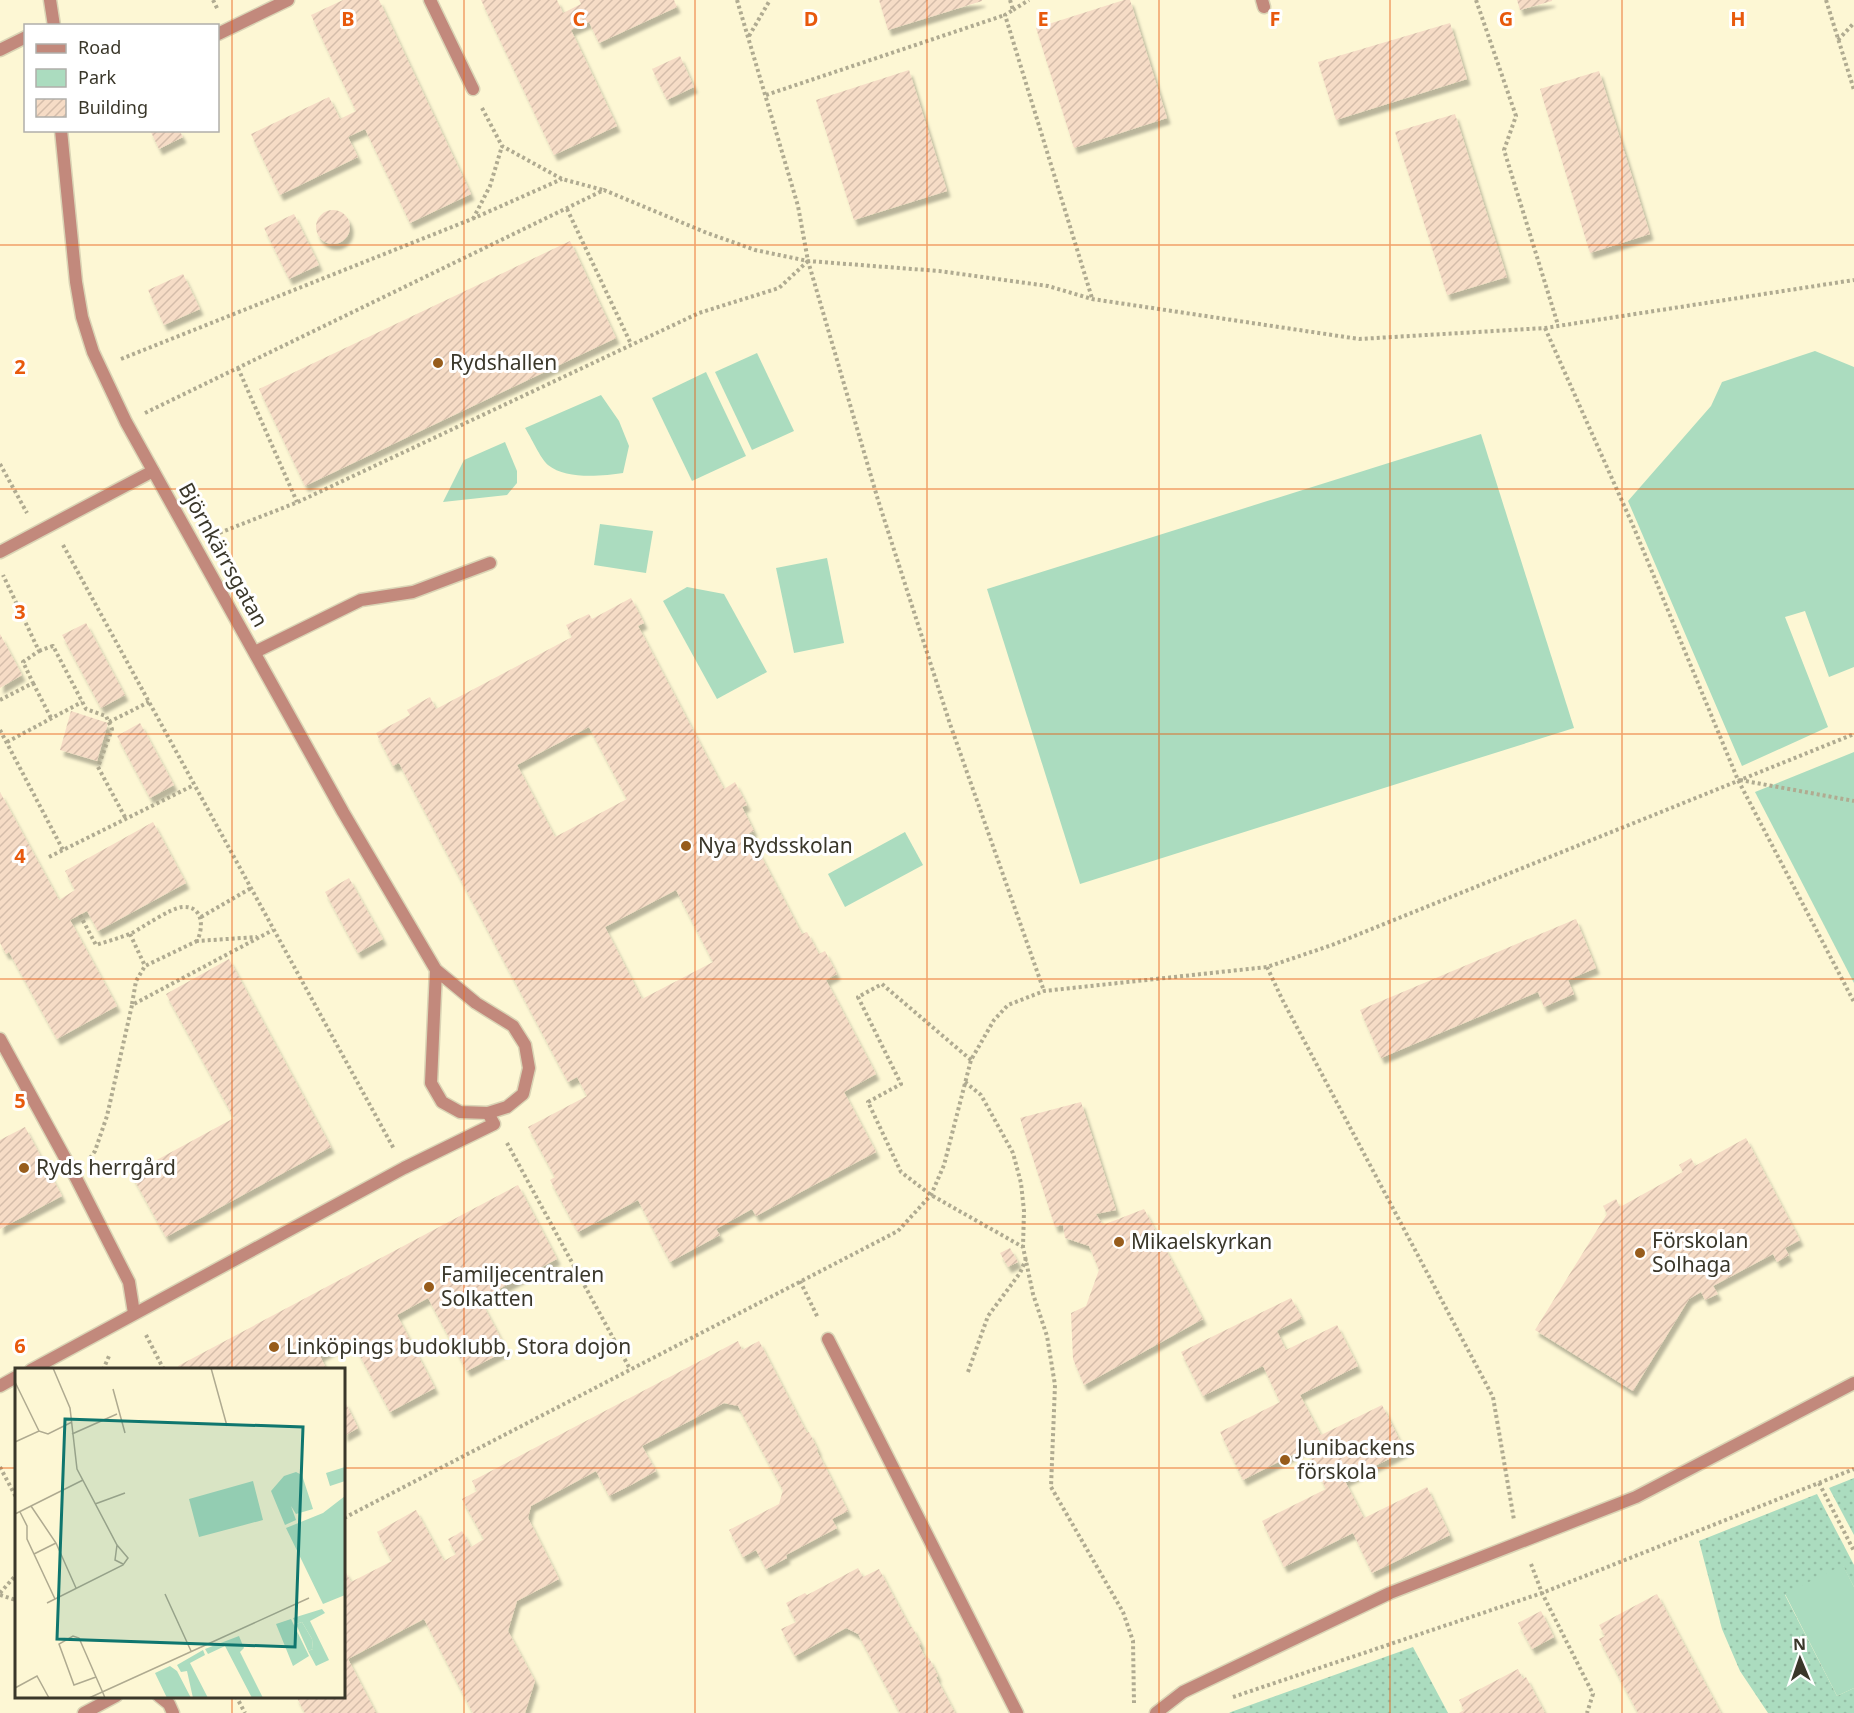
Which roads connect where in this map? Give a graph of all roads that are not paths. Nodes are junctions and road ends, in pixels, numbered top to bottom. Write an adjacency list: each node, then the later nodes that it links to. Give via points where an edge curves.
1 (50, 0): 4 (street)
2 (288, 0): 5 (street)
3 (430, 0): 8 (street)
4 (52, 24)
5 (219, 34)
6 (24, 38): 7 (street)
7 (0, 50)
8 (473, 89)
9 (61, 132): 10 (street, Björnkärrsgatan, via 82,317 100,367)
10 (153, 471): 11 (street); 13 (street, Björnkärrsgatan)
11 (0, 552)
12 (490, 563): 13 (street, via 413,592 361,600)
13 (255, 652): 14 (street, Björnkärrsgatan)
14 (436, 970): 16 (street, Björnkärrsgatan, via 431,1083 442,1102 460,1112); 16 (street, Björnkärrsgatan, via 476,1003 513,1026 525,1045 529,1068 523,1094)
15 (0, 1039): 17 (street, via 129,1282)
16 (491, 1119): 17 (street)
17 (134, 1313): 19 (street)
18 (828, 1339): 27 (street)
19 (35, 1368)
20 (15, 1378): 22 (street)
21 (1854, 1383): 28 (street, via 1636,1497 1390,1593 1183,1692)
22 (0, 1386)
23 (112, 1698): 25 (street)
24 (162, 1698): 26 (street)
25 (84, 1713)
26 (173, 1713)
27 (1017, 1713)
28 (1156, 1713)

